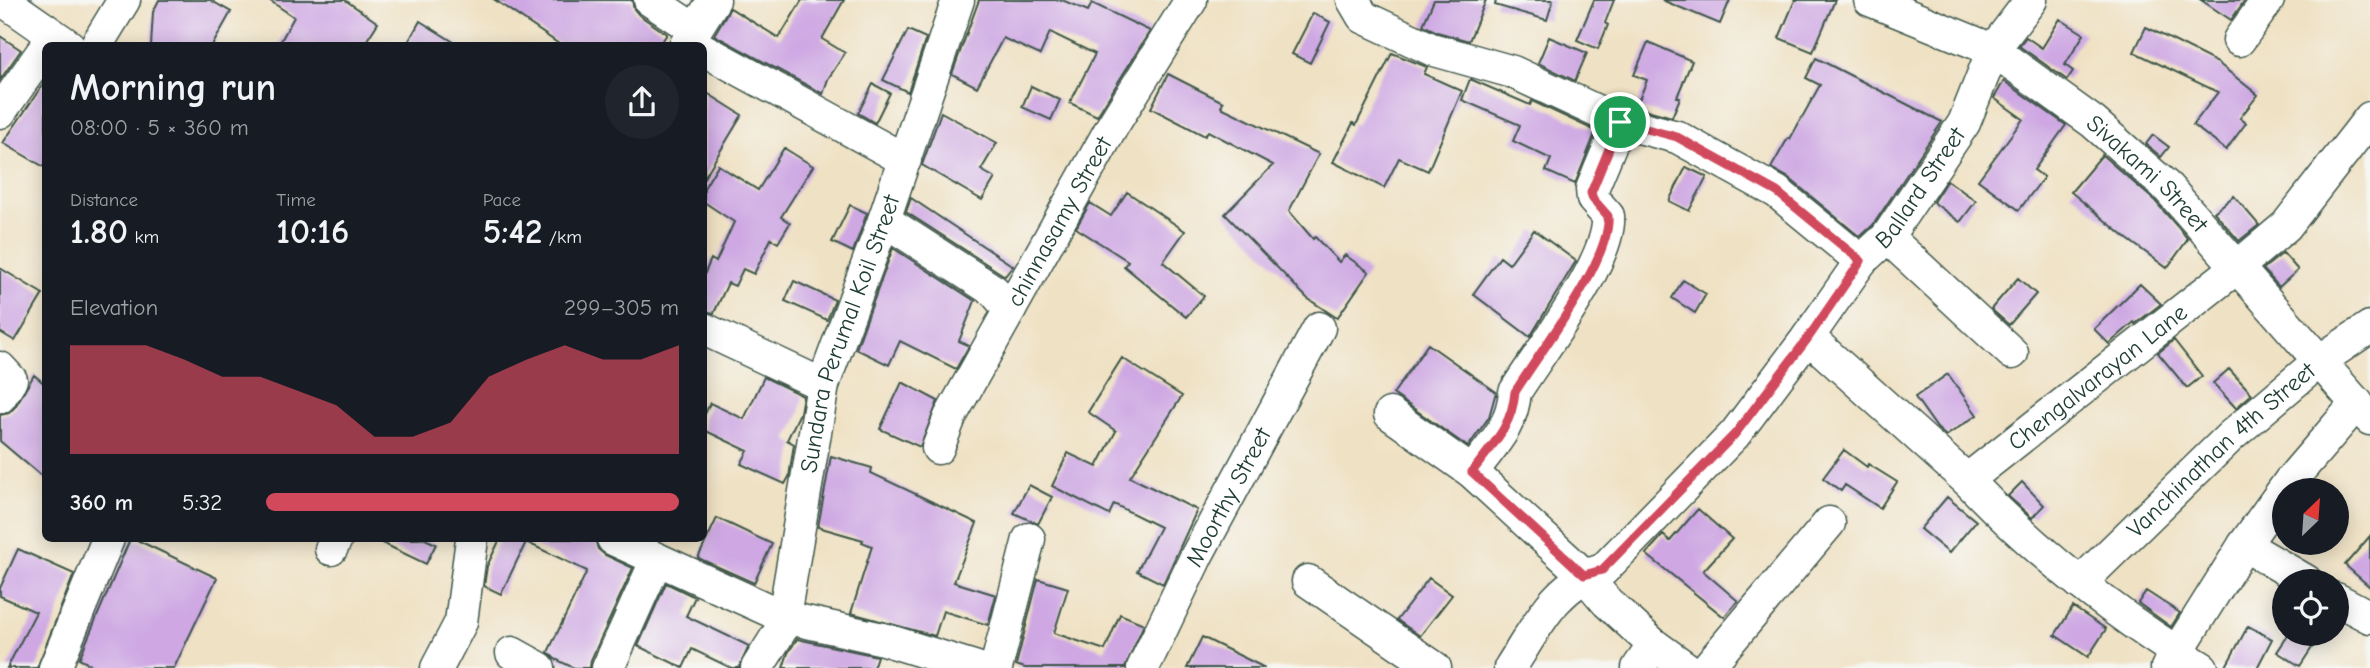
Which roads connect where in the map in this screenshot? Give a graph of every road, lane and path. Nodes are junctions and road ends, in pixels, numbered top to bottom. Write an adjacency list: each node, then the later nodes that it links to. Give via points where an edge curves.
1 (3, 0): 12 (street)
2 (124, 0): 13 (street)
3 (650, 0): 14 (street)
4 (714, 0): 15 (street)
5 (958, 0): 22 (street, Sundara Perumal Koil Street)
6 (1191, 0): 27 (street, chinnasamy Street, via 1113,125)
7 (1353, 0): 21 (street, via 1363,18 1431,49 1513,72)
8 (1870, 0): 17 (street, Sivakami Street)
9 (2031, 0): 17 (street, Ballard Street)
10 (2268, 0): 11 (street)
11 (2239, 40)
12 (53, 42)
13 (98, 42)
14 (692, 42)
15 (693, 42)
16 (707, 51): 22 (street)
17 (1993, 51): 24 (street, Ballard Street, via 1964,123); 26 (street, Sivakami Street, via 2093,122 2168,188)
18 (42, 58): 19 (street)
19 (0, 112)
20 (2370, 118): 26 (street, Chengalvarayan Lane, via 2286,226)
21 (1620, 122): 25 (street, via 1677,137 1777,192); 40 (street, via 1591,193 1608,216 1608,233 1586,284 1515,392 1506,428)
22 (905, 160): 23 (street, Sundara Perumal Koil Street)
23 (884, 220): 27 (street, via 994,291); 35 (street, Sundara Perumal Koil Street)
24 (1887, 237): 25 (street, Ballard Street); 32 (street)
25 (1861, 261): 31 (street, Ballard Street)
26 (2236, 268): 33 (street, Sivakami Street); 41 (street, Chengalvarayan Lane)
27 (1010, 310): 39 (street, chinnasamy Street, via 950,417)
28 (2370, 327): 33 (street, Vanchinathan 4th Street)
29 (1319, 328): 67 (street, Moorthy Street, via 1197,555)
30 (707, 329): 35 (street)
31 (1808, 338): 41 (street); 50 (street, Ballard Street, via 1735,434 1602,570)
32 (2012, 353)
33 (2318, 362): 37 (street, Sivakami Street); 52 (street, Vanchinathan 4th Street, via 2231,436)
34 (0, 368): 36 (street, via 11,380)
35 (823, 385): 55 (street, Sundara Perumal Koil Street)
36 (0, 397)
37 (2363, 411): 47 (street, via 2290,481)
38 (1390, 414): 40 (street)
39 (938, 448)
40 (1472, 472): 50 (street)
41 (1967, 480): 52 (street, via 2034,546)
42 (1829, 523): 71 (street)
43 (1029, 539): 66 (street)
44 (107, 542): 59 (street)
45 (472, 542): 60 (street, via 461,622)
46 (620, 542): 48 (street)
47 (2244, 545): 49 (street); 58 (street)
48 (657, 559): 55 (street); 62 (street)
49 (2285, 569)
50 (1584, 575): 57 (street); 69 (street, Ballard Street, via 1556,597)
51 (1308, 581): 68 (street)
52 (2080, 583): 58 (street)
53 (2349, 606): 54 (street)
54 (2370, 617)
55 (783, 622): 63 (street, Sundara Perumal Koil Street); 64 (street); 65 (street, via 883,639)
56 (512, 653): 61 (street)
57 (1646, 656): 70 (street)
58 (2182, 663)
59 (55, 668)
60 (437, 668)
61 (539, 668)
62 (608, 668)
63 (757, 668)
64 (772, 668)
65 (977, 668)
66 (996, 668)
67 (1143, 668)
68 (1435, 668)
69 (1510, 668)
70 (1686, 668)
71 (1707, 668)

